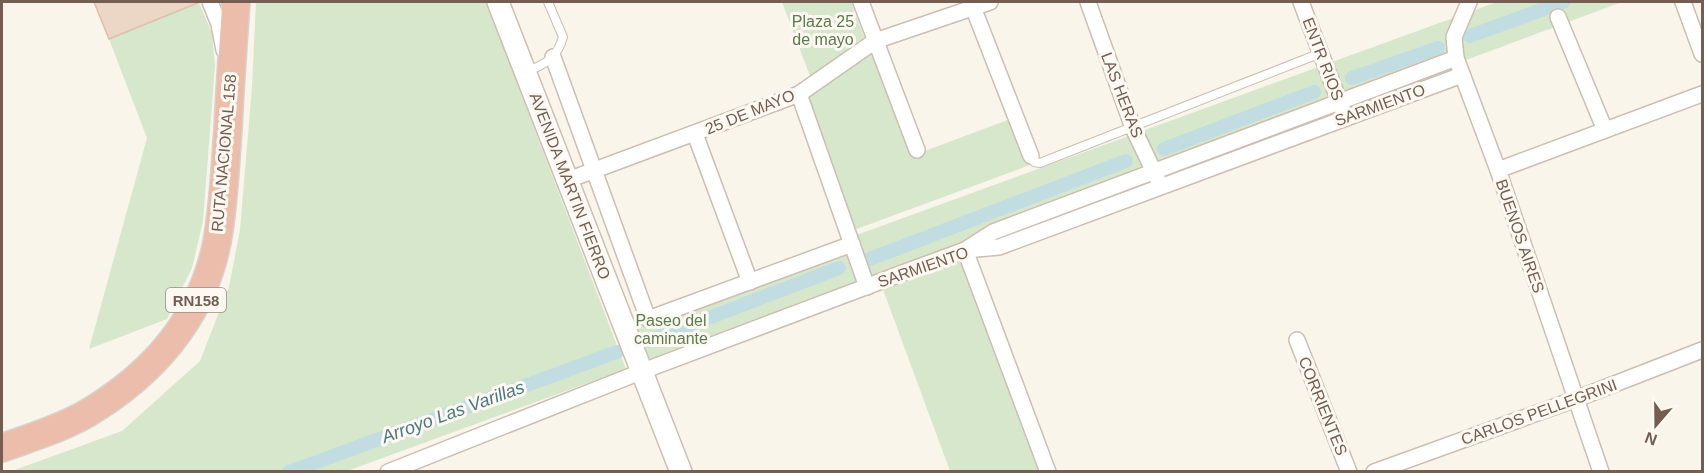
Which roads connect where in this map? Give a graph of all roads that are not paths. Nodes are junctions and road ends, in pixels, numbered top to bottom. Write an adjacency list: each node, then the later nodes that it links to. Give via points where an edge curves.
1 (224, 2): 41 (highway, RUTA NACIONAL 158 / RN158, via 230,86 224,194 217,243 192,310 164,351 116,395 83,415)
2 (498, 2): 17 (main road, AVENIDA MARTIN FIERRO)
3 (548, 2): 16 (lane, via 563,37)
4 (861, 2): 12 (street)
5 (990, 2): 10 (street, 25 DE MAYO)
6 (1088, 2): 23 (street, LAS HERAS)
7 (1301, 2): 14 (street, ENTR RIOS)
8 (1469, 2): 13 (street)
9 (1683, 2): 15 (street)
10 (973, 4): 12 (street, 25 DE MAYO); 27 (street)
11 (1558, 17): 24 (street)
12 (875, 41): 19 (street, 25 DE MAYO); 26 (street)
13 (1455, 48): 18 (street, BUENOS AIRES); 21 (street)
14 (1321, 53): 21 (street, ENTR RIOS); 23 (lane)
15 (1702, 54)
16 (553, 57): 17 (lane); 29 (street)
17 (526, 73): 31 (main road, AVENIDA MARTIN FIERRO)
18 (1462, 75): 22 (street, SARMIENTO); 28 (street, BUENOS AIRES)
19 (798, 94): 25 (street, 25 DE MAYO); 33 (street)
20 (1702, 94): 24 (street)
21 (1340, 102): 22 (street, ENTR RIOS); 30 (street)
22 (1345, 117): 32 (street, SARMIENTO)
23 (1133, 128): 27 (lane, via 1040,163); 30 (street, LAS HERAS)
24 (1605, 130): 28 (street)
25 (695, 134): 29 (street, 25 DE MAYO); 35 (street)
26 (917, 150)
27 (1031, 156)
28 (1498, 170): 40 (street, BUENOS AIRES)
29 (594, 171): 31 (street, 25 DE MAYO); 35 (street, via 648,319)
30 (1154, 171): 32 (street, LAS HERAS); 34 (street, via 993,232)
31 (568, 180): 39 (main road, AVENIDA MARTIN FIERRO)
32 (1161, 186): 34 (street, SARMIENTO, via 999,247)
33 (852, 244): 35 (street); 36 (street)
34 (966, 250): 36 (street, SARMIENTO); 44 (street)
35 (750, 282)
36 (867, 287): 39 (street, SARMIENTO)
37 (1297, 340): 45 (street, CORRIENTES)
38 (1702, 350): 40 (street, CARLOS PELLEGRINI)
39 (643, 371): 42 (street, SARMIENTO); 43 (main road, AVENIDA MARTIN FIERRO)
40 (1576, 399): 46 (street, CARLOS PELLEGRINI); 47 (street, BUENOS AIRES)
41 (2, 448)
42 (388, 471)
43 (681, 471)
44 (1048, 471)
45 (1349, 471)
46 (1374, 471)
47 (1601, 471)

